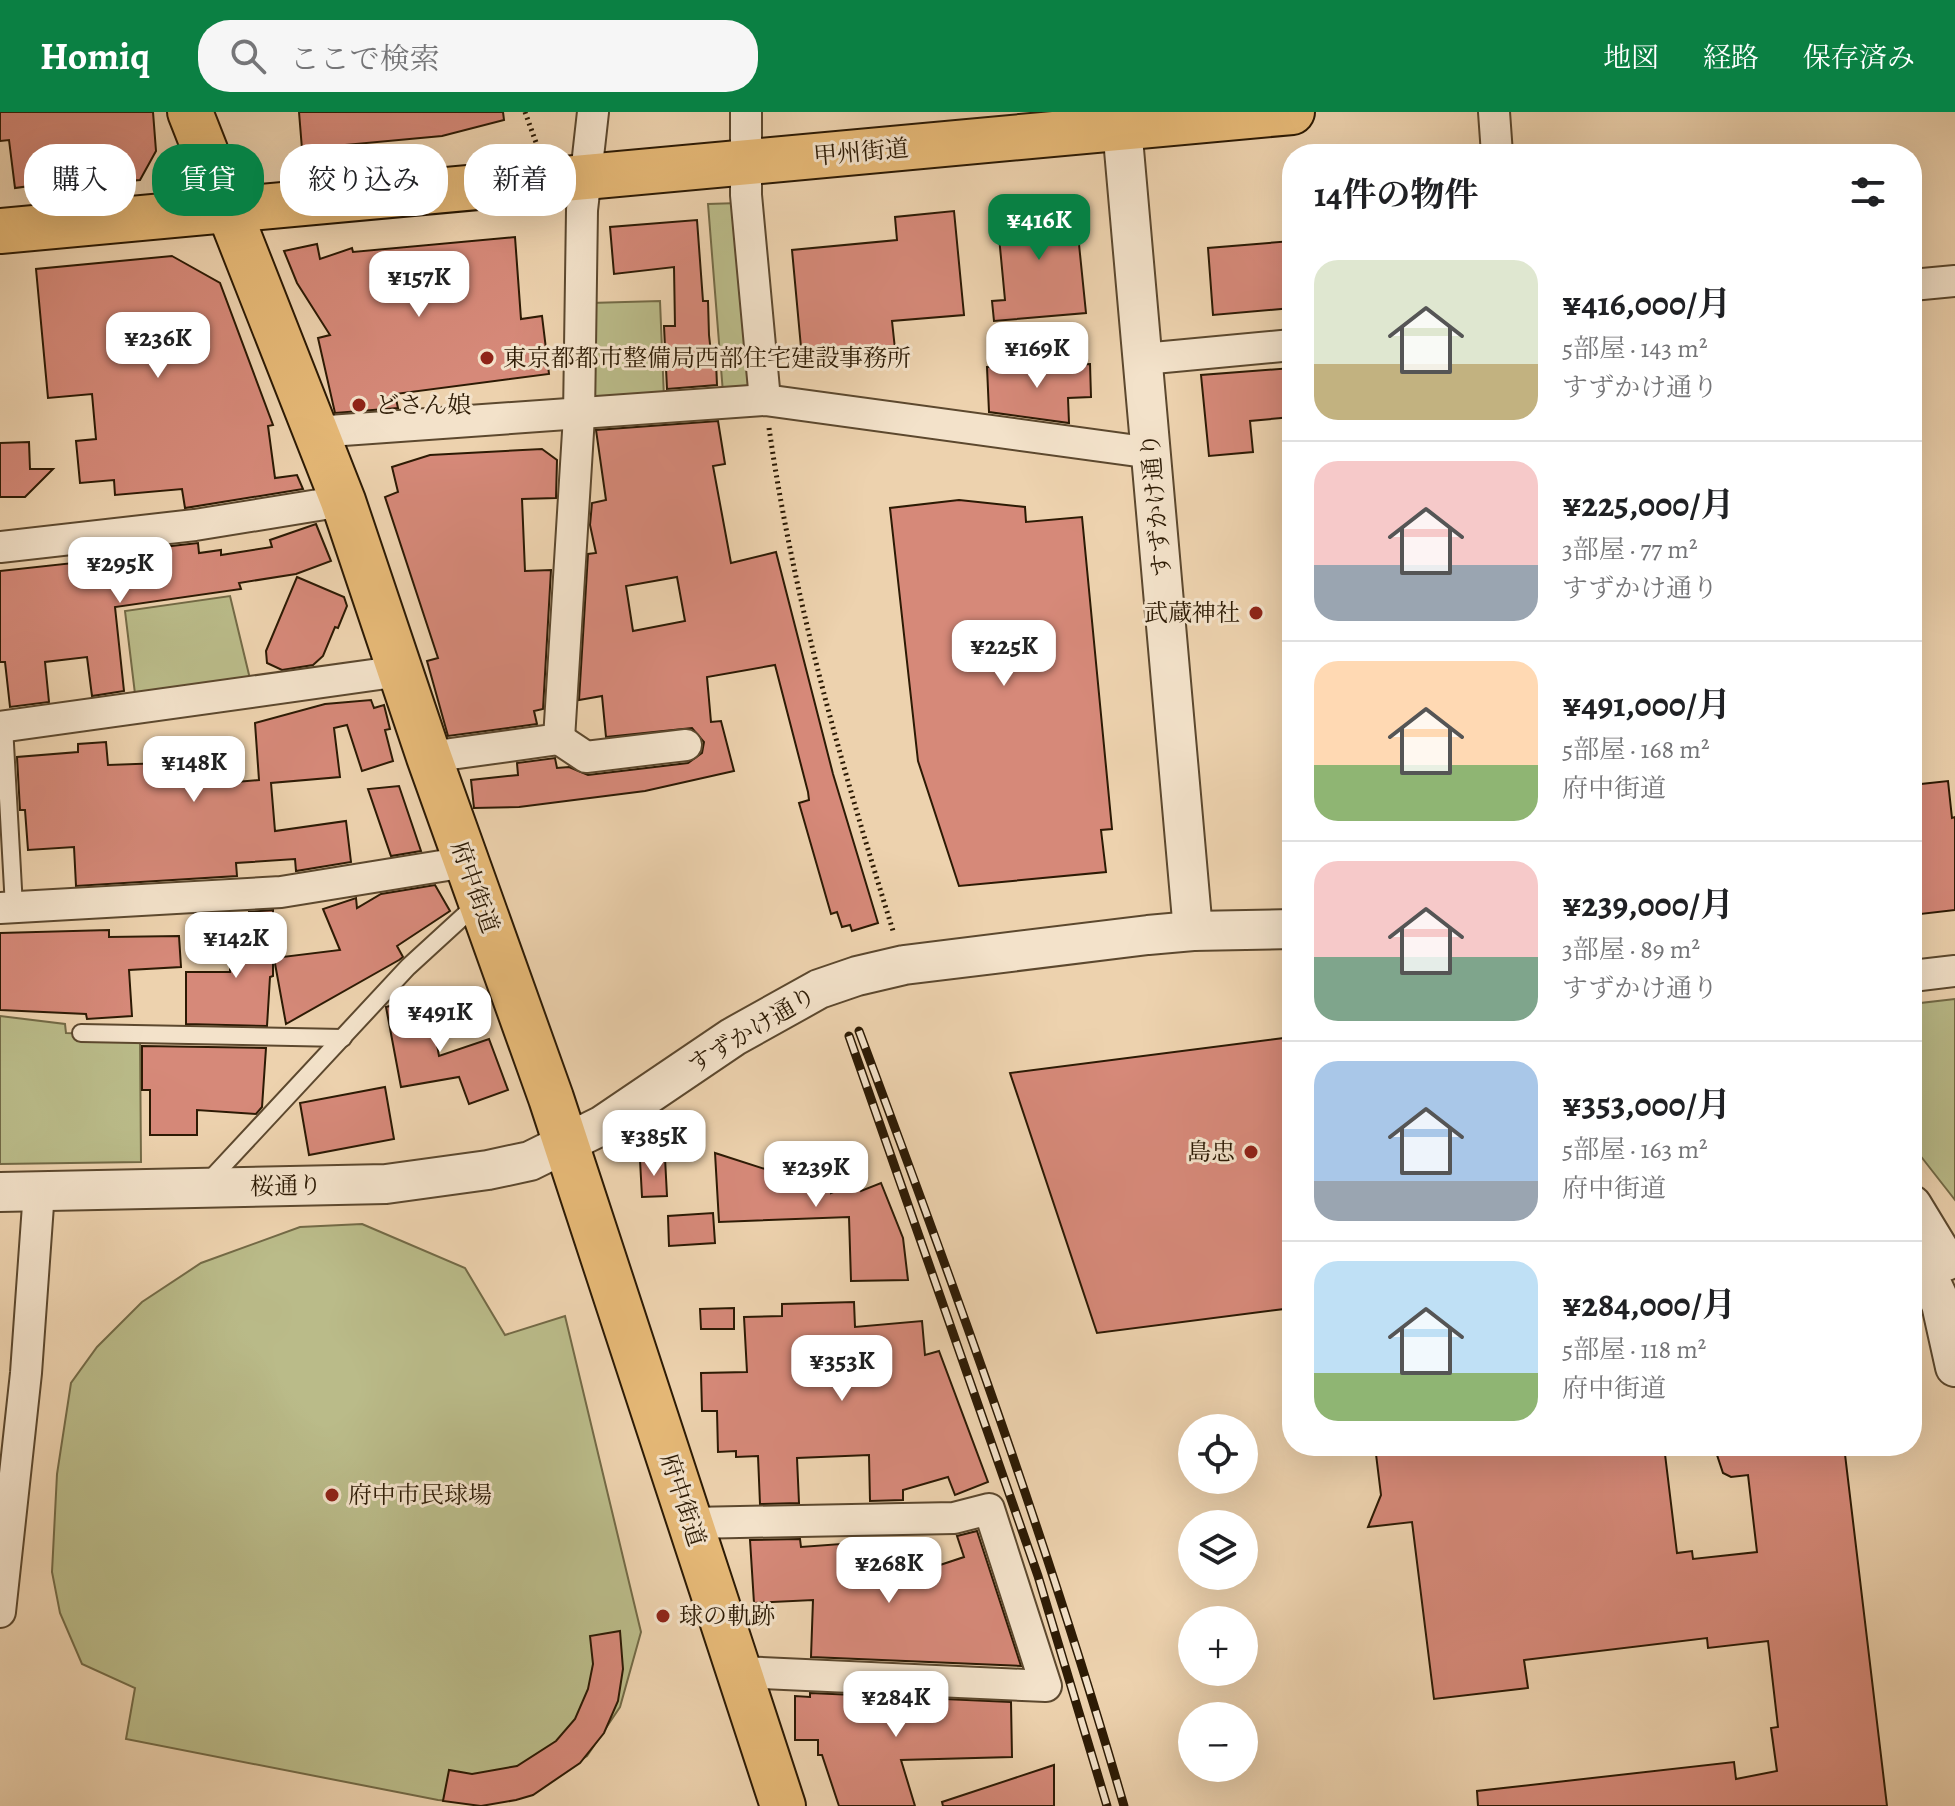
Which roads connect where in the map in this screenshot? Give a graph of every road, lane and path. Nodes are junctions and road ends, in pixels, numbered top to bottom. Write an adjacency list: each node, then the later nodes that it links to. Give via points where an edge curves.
1 (190, 112): 8 (main road, 府中街道)
2 (525, 112): 9 (path)
3 (593, 112): 12 (street)
4 (746, 112): 11 (street)
5 (1292, 112): 7 (main road, 甲州街道)
6 (1494, 112): 10 (street)
7 (1099, 123): 11 (main road, 甲州街道); 20 (street, すずかけ通り)
8 (203, 144)
9 (537, 144)
10 (1496, 144)
11 (746, 163): 12 (main road, 甲州街道); 21 (street)
12 (585, 179): 13 (main road, 甲州街道); 22 (street)
13 (264, 208)
14 (173, 216): 16 (main road, 甲州街道)
15 (233, 216): 23 (main road, 府中街道)
16 (0, 231)
17 (1955, 281): 18 (street)
18 (1922, 284)
19 (1282, 346): 20 (street)
20 (1143, 359): 24 (street, すずかけ通り)
21 (765, 400): 22 (street); 24 (street); 36 (path, via 796,585 837,751)
22 (579, 416): 23 (street); 29 (street)
23 (315, 432): 25 (main road, 府中街道)
24 (1152, 453): 35 (street, すずかけ通り)
25 (343, 501): 26 (street, via 195,525); 27 (main road, 府中街道)
26 (0, 547)
27 (401, 671): 28 (street); 31 (main road, 府中街道)
28 (2, 726): 33 (lane)
29 (559, 739): 30 (street, via 586,757); 31 (street)
30 (686, 745)
31 (429, 757): 32 (main road, 府中街道)
32 (473, 881): 33 (street); 40 (lane, via 408,967); 41 (main road, 府中街道)
33 (7, 908)
34 (1282, 929): 35 (street, すずかけ通り)
35 (1193, 931): 41 (street, すずかけ通り, via 904,965 857,976 733,1037 603,1125)
36 (895, 935)
37 (1955, 971): 38 (street)
38 (1922, 975)
39 (81, 1033): 40 (lane)
40 (343, 1038): 42 (lane)
41 (565, 1143): 42 (street, 桜通り, via 530,1161 447,1178); 49 (main road, 府中街道)
42 (203, 1188): 43 (street, 桜通り)
43 (39, 1191): 44 (street, 桜通り); 50 (street)
44 (0, 1192)
45 (1922, 1218): 47 (street)
46 (1922, 1263): 48 (street, via 1941,1304)
47 (1955, 1281)
48 (1955, 1367)
49 (691, 1523): 51 (main road, 府中街道); 51 (street, via 954,1518 989,1509 1046,1686)
50 (0, 1612)
51 (739, 1672): 52 (main road, 府中街道)
52 (783, 1806)

